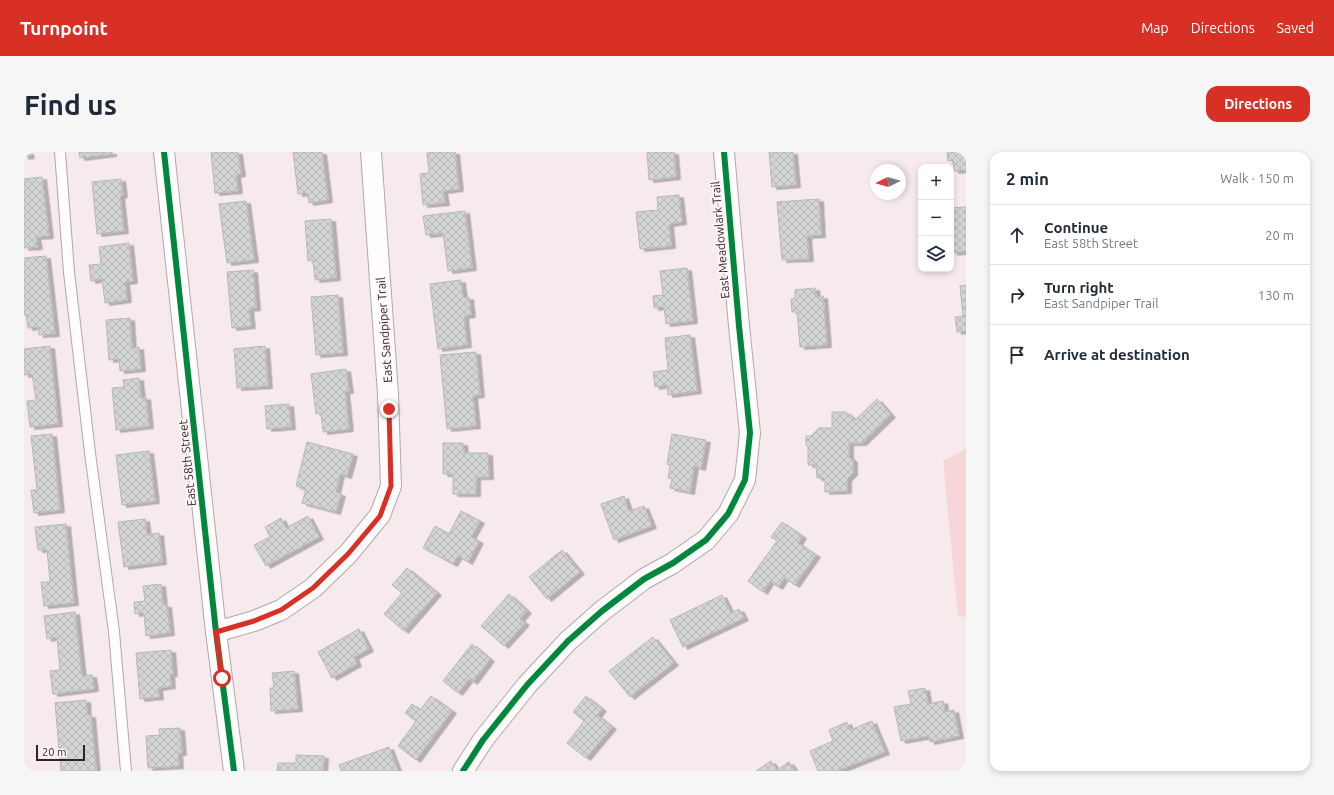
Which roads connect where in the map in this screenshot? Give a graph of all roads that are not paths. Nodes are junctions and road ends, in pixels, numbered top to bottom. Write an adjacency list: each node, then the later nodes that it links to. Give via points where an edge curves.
1 (60, 152): 6 (lane, via 69,272 114,632)
2 (164, 152): 5 (street, East 58th Street)
3 (371, 152): 5 (street, East Sandpiper Trail, via 388,394 391,486 380,516 348,554 313,588 281,610)
4 (724, 152): 8 (street, East Meadowlark Trail, via 750,433 745,480 728,514 706,540 644,579 568,641 527,685)
5 (216, 632): 7 (street, East 58th Street)
6 (126, 771)
7 (234, 771)
8 (462, 771)

